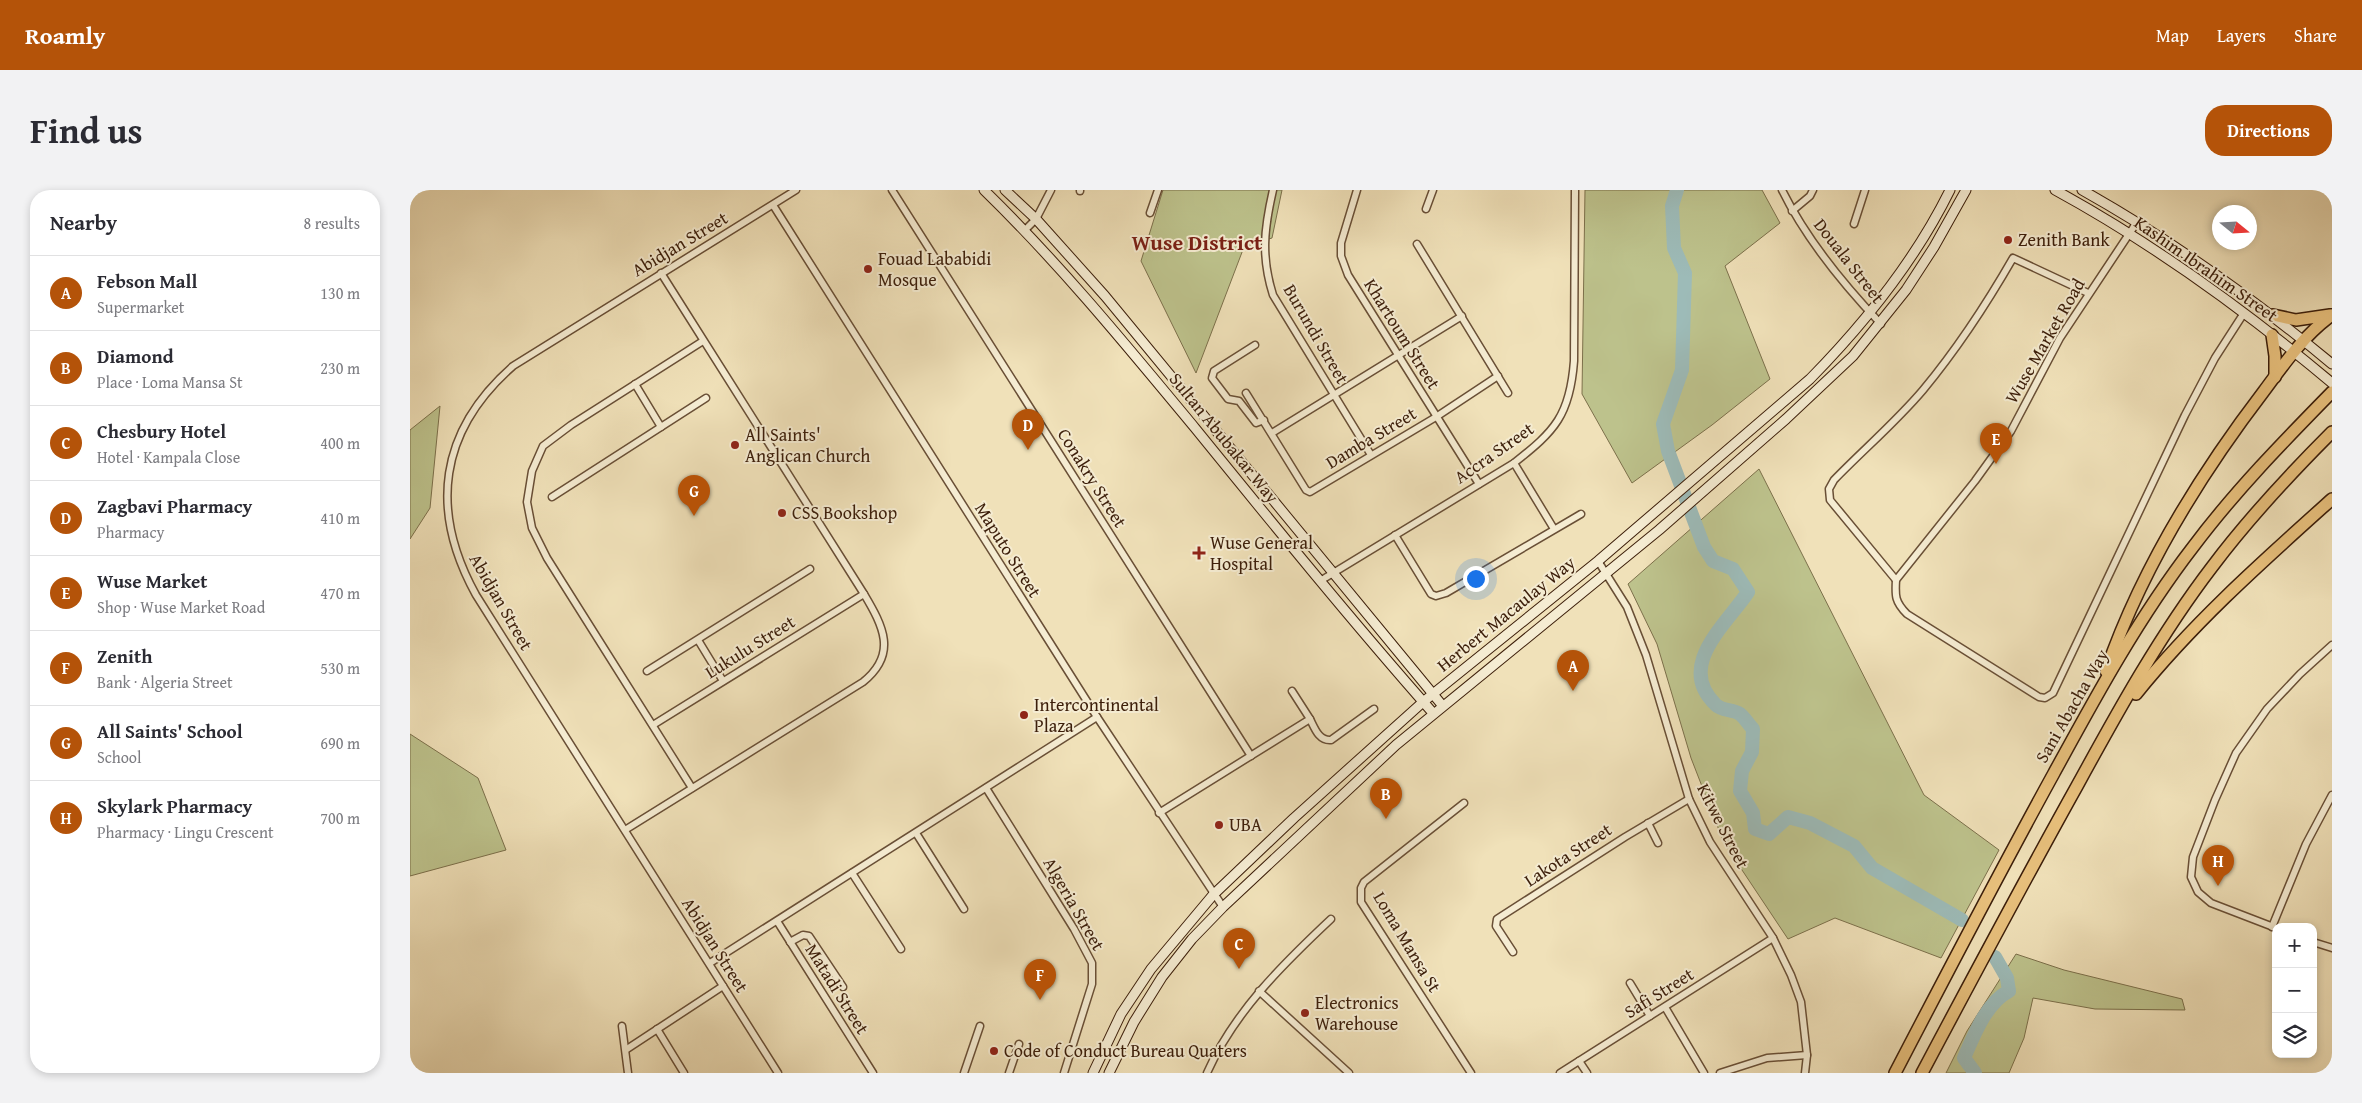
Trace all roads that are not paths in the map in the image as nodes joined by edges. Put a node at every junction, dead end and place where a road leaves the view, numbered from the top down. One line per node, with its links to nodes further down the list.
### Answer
1 (796, 190): 18 (street, Abidjan Street)
2 (892, 190): 87 (street, Conakry Street)
3 (984, 190): 25 (main road, Sultan Abubakar Way)
4 (1005, 190): 22 (main road, Sultan Abubakar Way)
5 (1051, 190): 22 (street)
6 (1158, 190): 21 (street)
7 (1273, 190): 50 (street, Burundi Street)
8 (1357, 190): 41 (street, Khartoum Street)
9 (1433, 190): 19 (street)
10 (1575, 190): 58 (street, Accra Street)
11 (1782, 190): 20 (street, Douala Street)
12 (1813, 190): 20 (street)
13 (1865, 190): 24 (street)
14 (1950, 190): 30 (main road, Herbert Macaulay Way)
15 (1966, 190): 35 (main road, Herbert Macaulay Way)
16 (2055, 190): 26 (main road, Kashim Ibrahim Street)
17 (2082, 190): 23 (main road, Kashim Ibrahim Street)
18 (773, 205): 28 (street, Abidjan Street); 83 (street, Maputo Street)
19 (1426, 209)
20 (1792, 211): 30 (street, Douala Street)
21 (1150, 213)
22 (1036, 219): 25 (street); 67 (main road, Sultan Abubakar Way)
23 (2137, 222): 26 (street, Wuse Market Road); 32 (main road, Kashim Ibrahim Street)
24 (1854, 224)
25 (1025, 230): 70 (main road, Sultan Abubakar Way)
26 (2128, 234): 29 (street, Wuse Market Road); 31 (main road, Kashim Ibrahim Street)
27 (1417, 244): 34 (street)
28 (661, 273): 37 (street); 95 (street, Abidjan Street)
29 (2088, 293): 69 (street, Wuse Market Road); 69 (street)
30 (1870, 313): 35 (street, Douala Street); 65 (main road, Herbert Macaulay Way)
31 (2244, 314): 36 (main road, Kashim Ibrahim Street); 69 (street)
32 (2273, 315): 33 (highway); 38 (main road, Kashim Ibrahim Street)
33 (2332, 315): 38 (highway)
34 (1462, 316): 41 (street); 43 (street)
35 (1881, 324): 68 (main road, Herbert Macaulay Way)
36 (2272, 335): 40 (main road, Kashim Ibrahim Street); 44 (highway)
37 (703, 341): 46 (street); 71 (street)
38 (2303, 341): 40 (highway); 42 (main road, Kashim Ibrahim Street)
39 (1255, 345): 53 (street)
40 (2293, 352): 44 (highway); 45 (main road, Kashim Ibrahim Street)
41 (1397, 356): 50 (street); 52 (street, Khartoum Street)
42 (2332, 364)
43 (1498, 376): 48 (street); 52 (street, Damba Street)
44 (2274, 377): 78 (highway)
45 (2332, 383)
46 (636, 384): 54 (street); 85 (street)
47 (2332, 392): 78 (highway, Sani Abacha Way)
48 (1508, 393)
49 (1246, 394): 53 (street)
50 (1334, 395): 56 (street); 57 (street, Burundi Street)
51 (706, 398): 54 (street)
52 (1436, 417): 57 (street, Damba Street); 59 (street, Khartoum Street)
53 (1264, 420): 56 (street)
54 (661, 427): 60 (street)
55 (2332, 432): 86 (highway)
56 (1272, 433): 57 (street, Damba Street)
57 (1371, 455)
58 (1514, 462): 59 (street, Accra Street); 63 (street)
59 (1479, 484): 64 (street, Accra Street)
60 (552, 496)
61 (2332, 499): 86 (highway)
62 (1581, 514): 63 (street)
63 (1554, 529): 64 (street)
64 (1395, 535): 67 (street, Accra Street)
65 (1598, 561): 68 (street, Kitwe Street); 77 (main road, Herbert Macaulay Way)
66 (810, 569): 72 (street)
67 (1332, 573): 70 (street, Accra Street); 77 (main road, Sultan Abubakar Way)
68 (1607, 574): 80 (main road, Herbert Macaulay Way); 91 (street, Kitwe Street)
69 (1896, 580)
70 (1320, 581): 79 (main road, Sultan Abubakar Way)
71 (864, 594): 75 (street, Lukulu Street); 88 (street)
72 (698, 640): 74 (street); 75 (street)
73 (2332, 645): 105 (street)
74 (647, 671)
75 (723, 681): 85 (street, Lukulu Street)
76 (1292, 691): 84 (street)
77 (1433, 694): 79 (main road, Herbert Macaulay Way); 80 (main road, Sultan Abubakar Way)
78 (2098, 694): 143 (highway, Sani Abacha Way)
79 (1423, 702): 82 (main road, Sultan Abubakar Way); 99 (main road, Herbert Macaulay Way)
80 (1442, 705): 82 (main road, Herbert Macaulay Way)
81 (1374, 709): 84 (street)
82 (1433, 713): 100 (main road, Herbert Macaulay Way)
83 (1097, 717): 89 (street); 93 (street, Maputo Street)
84 (1310, 719): 87 (street)
85 (653, 725): 88 (street)
86 (2110, 727): 144 (highway)
87 (1251, 756): 93 (street)
88 (692, 788): 95 (street)
89 (986, 788): 96 (street); 132 (street, Algeria Street)
90 (2332, 795): 104 (street)
91 (1690, 799): 94 (street, Lakota Street); 106 (street, Kitwe Street)
92 (1464, 803): 137 (street, Loma Mansa St)
93 (1159, 813): 99 (street, Maputo Street)
94 (1648, 823): 97 (street); 111 (street, Lakota Street)
95 (625, 830): 112 (street, Abidjan Street)
96 (916, 833): 98 (street); 101 (street)
97 (1658, 843)
98 (852, 872): 103 (street); 109 (street)
99 (1213, 895): 100 (street, Maputo Street); 133 (main road, Herbert Macaulay Way)
100 (1223, 907): 134 (main road, Herbert Macaulay Way)
101 (964, 909)
102 (1331, 919): 116 (street)
103 (777, 921): 107 (street, Matadi Street); 112 (street)
104 (2276, 923)
105 (2272, 926)
106 (1773, 938): 117 (street, Safi Street); 124 (street, Kitwe Street)
107 (790, 942): 115 (street); 129 (street, Matadi Street)
108 (2317, 943): 110 (street)
109 (901, 948)
110 (2332, 948)
111 (1513, 952)
112 (710, 964): 114 (street, Abidjan Street)
113 (1630, 983): 118 (street)
114 (723, 986): 121 (street); 128 (street, Abidjan Street)
115 (843, 987)
116 (1259, 991): 135 (street); 136 (street)
117 (1665, 1007): 118 (street, Safi Street); 140 (street)
118 (1650, 1016): 125 (street, Safi Street)
119 (622, 1026): 123 (street)
120 (980, 1026): 130 (street)
121 (657, 1029): 123 (street); 127 (street)
122 (1019, 1044): 131 (street)
123 (626, 1049): 126 (street)
124 (1807, 1055): 141 (street); 142 (street, Kitwe Street)
125 (1579, 1061): 138 (street, Safi Street); 139 (street)
126 (628, 1073)
127 (684, 1073)
128 (778, 1073)
129 (873, 1073)
130 (964, 1073)
131 (1009, 1073)
132 (1064, 1073)
133 (1093, 1073)
134 (1109, 1073)
135 (1207, 1073)
136 (1349, 1073)
137 (1471, 1073)
138 (1560, 1073)
139 (1587, 1073)
140 (1704, 1073)
141 (1720, 1073)
142 (1805, 1073)
143 (1895, 1073)
144 (1922, 1073)

